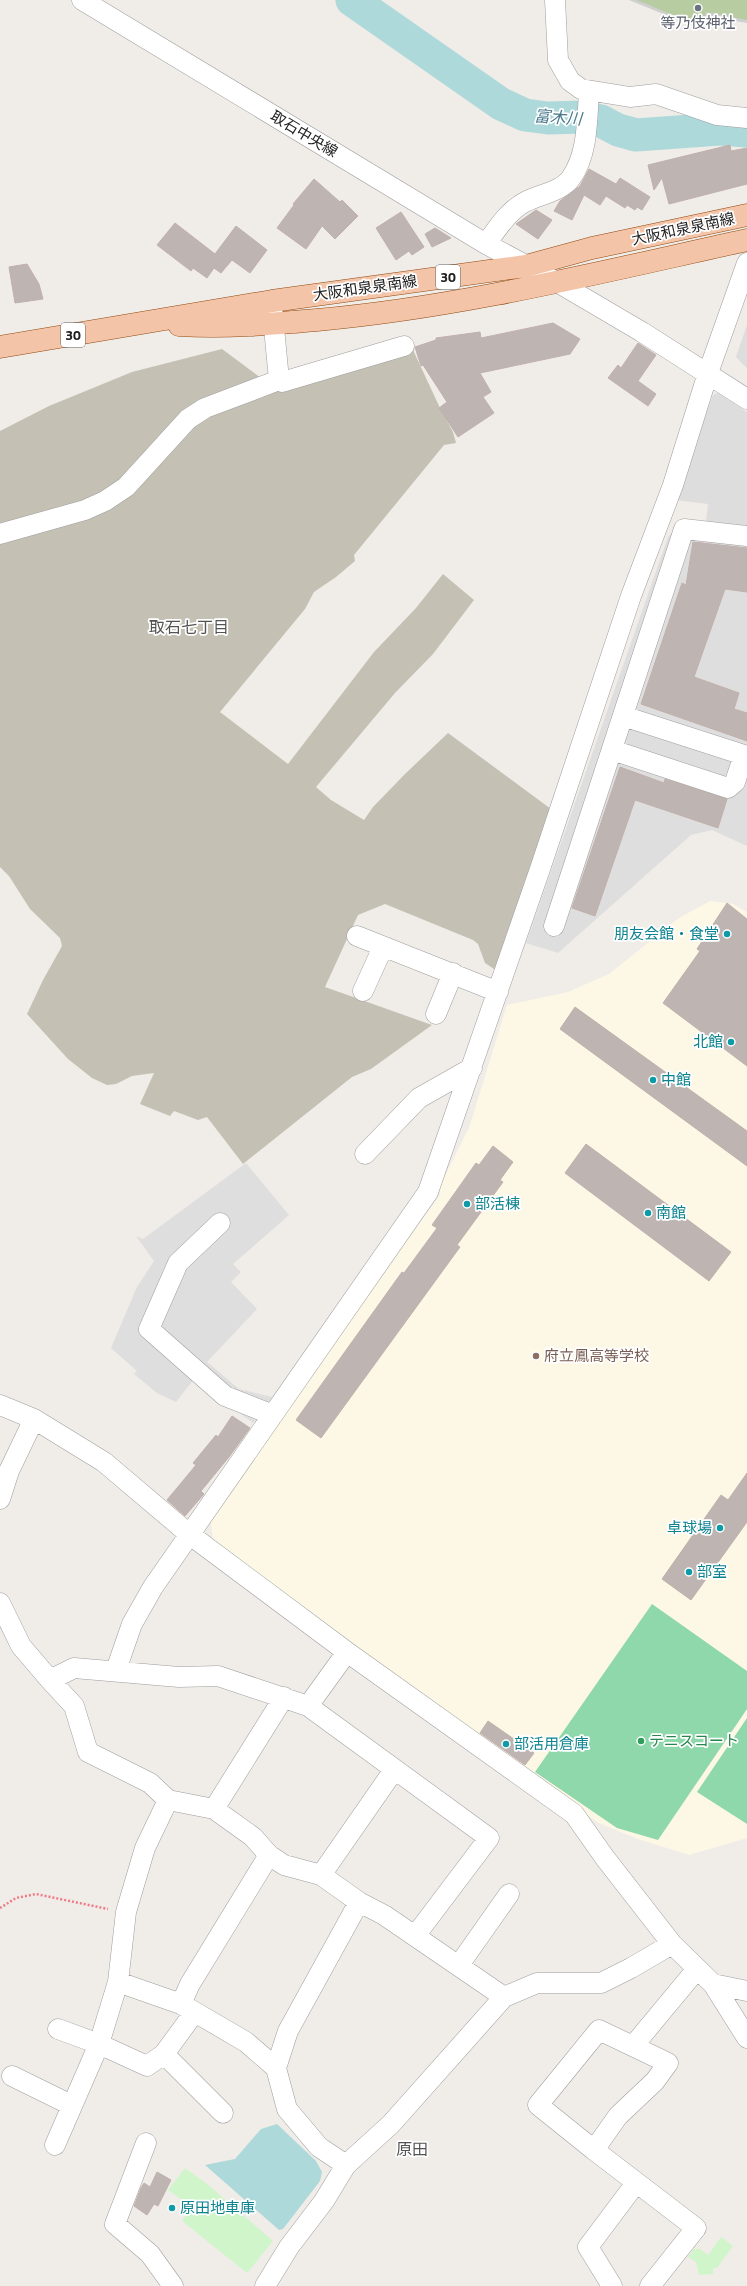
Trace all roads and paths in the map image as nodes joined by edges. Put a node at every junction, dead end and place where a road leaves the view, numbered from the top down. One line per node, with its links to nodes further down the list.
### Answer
1 (82, 0): 7 (street, 取石中央線)
2 (555, 0): 3 (street)
3 (588, 107): 4 (street); 7 (street)
4 (747, 118)
5 (747, 216): 9 (main road, 大阪和泉泉南線 / 30)
6 (747, 240): 10 (main road, 大阪和泉泉南線 / 30)
7 (486, 244): 9 (street, 取石中央線)
8 (747, 263): 16 (street)
9 (526, 266): 10 (street, 取石中央線); 11 (main road, 大阪和泉泉南線 / 30)
10 (557, 282): 13 (main road, 大阪和泉泉南線 / 30); 16 (street, 取石中央線)
11 (272, 301): 12 (main road, 大阪和泉泉南線 / 30); 13 (street)
12 (146, 322): 13 (main road, 大阪和泉泉南線 / 30); 15 (main road, 大阪和泉泉南線 / 30)
13 (273, 324): 17 (street)
14 (404, 346): 17 (street)
15 (0, 347)
16 (708, 373): 18 (street, 取石中央線); 19 (street)
17 (279, 380): 21 (street)
18 (747, 399)
19 (660, 519): 20 (street); 31 (street)
20 (684, 529): 22 (street); 23 (street)
21 (0, 534)
22 (747, 536)
23 (623, 716): 24 (street); 25 (street)
24 (612, 750): 25 (street); 26 (street)
25 (746, 756)
26 (554, 926)
27 (357, 936): 28 (street)
28 (383, 946): 29 (street); 30 (street)
29 (453, 973): 31 (street); 32 (street)
30 (363, 991)
31 (498, 992): 33 (street)
32 (436, 1014)
33 (472, 1068): 34 (street); 37 (street)
34 (365, 1154)
35 (220, 1223): 37 (street)
36 (0, 1405): 38 (street)
37 (273, 1414): 40 (street)
38 (34, 1419): 39 (street); 40 (street)
39 (0, 1499)
40 (189, 1534): 42 (street); 43 (street)
41 (0, 1603): 44 (street)
42 (347, 1652): 46 (street); 57 (street)
43 (116, 1670): 44 (street); 45 (street)
44 (50, 1680): 48 (street)
45 (284, 1697): 46 (street); 49 (street)
46 (308, 1706): 47 (street)
47 (394, 1770): 51 (street); 56 (street)
48 (168, 1800): 49 (street); 55 (street)
49 (214, 1808): 50 (street)
50 (269, 1855): 51 (street); 64 (street)
51 (321, 1875): 53 (street)
52 (508, 1894): 58 (street)
53 (360, 1902): 56 (street); 70 (street)
54 (0, 1908): 55 (path)
55 (126, 1912): 60 (street)
56 (415, 1936): 58 (street)
57 (672, 1944): 59 (street); 63 (street)
58 (459, 1965): 63 (street)
59 (697, 1969): 61 (street); 68 (street)
60 (118, 1982): 64 (street); 67 (street)
61 (713, 1984): 62 (street); 66 (street)
62 (747, 1990)
63 (504, 1997): 77 (street)
64 (187, 2009): 69 (street); 70 (street)
65 (58, 2029): 67 (street)
66 (747, 2038)
67 (99, 2044): 69 (street); 72 (street)
68 (634, 2046): 76 (street); 76 (street)
69 (164, 2054): 73 (street)
70 (276, 2068): 77 (street)
71 (12, 2076): 72 (street)
72 (71, 2105): 75 (street)
73 (223, 2113)
74 (146, 2143): 79 (street)
75 (54, 2145)
76 (594, 2150): 78 (street)
77 (346, 2164): 80 (street)
78 (636, 2183): 81 (street); 82 (street)
79 (173, 2286)
80 (265, 2286)
81 (612, 2286)
82 (650, 2286)

